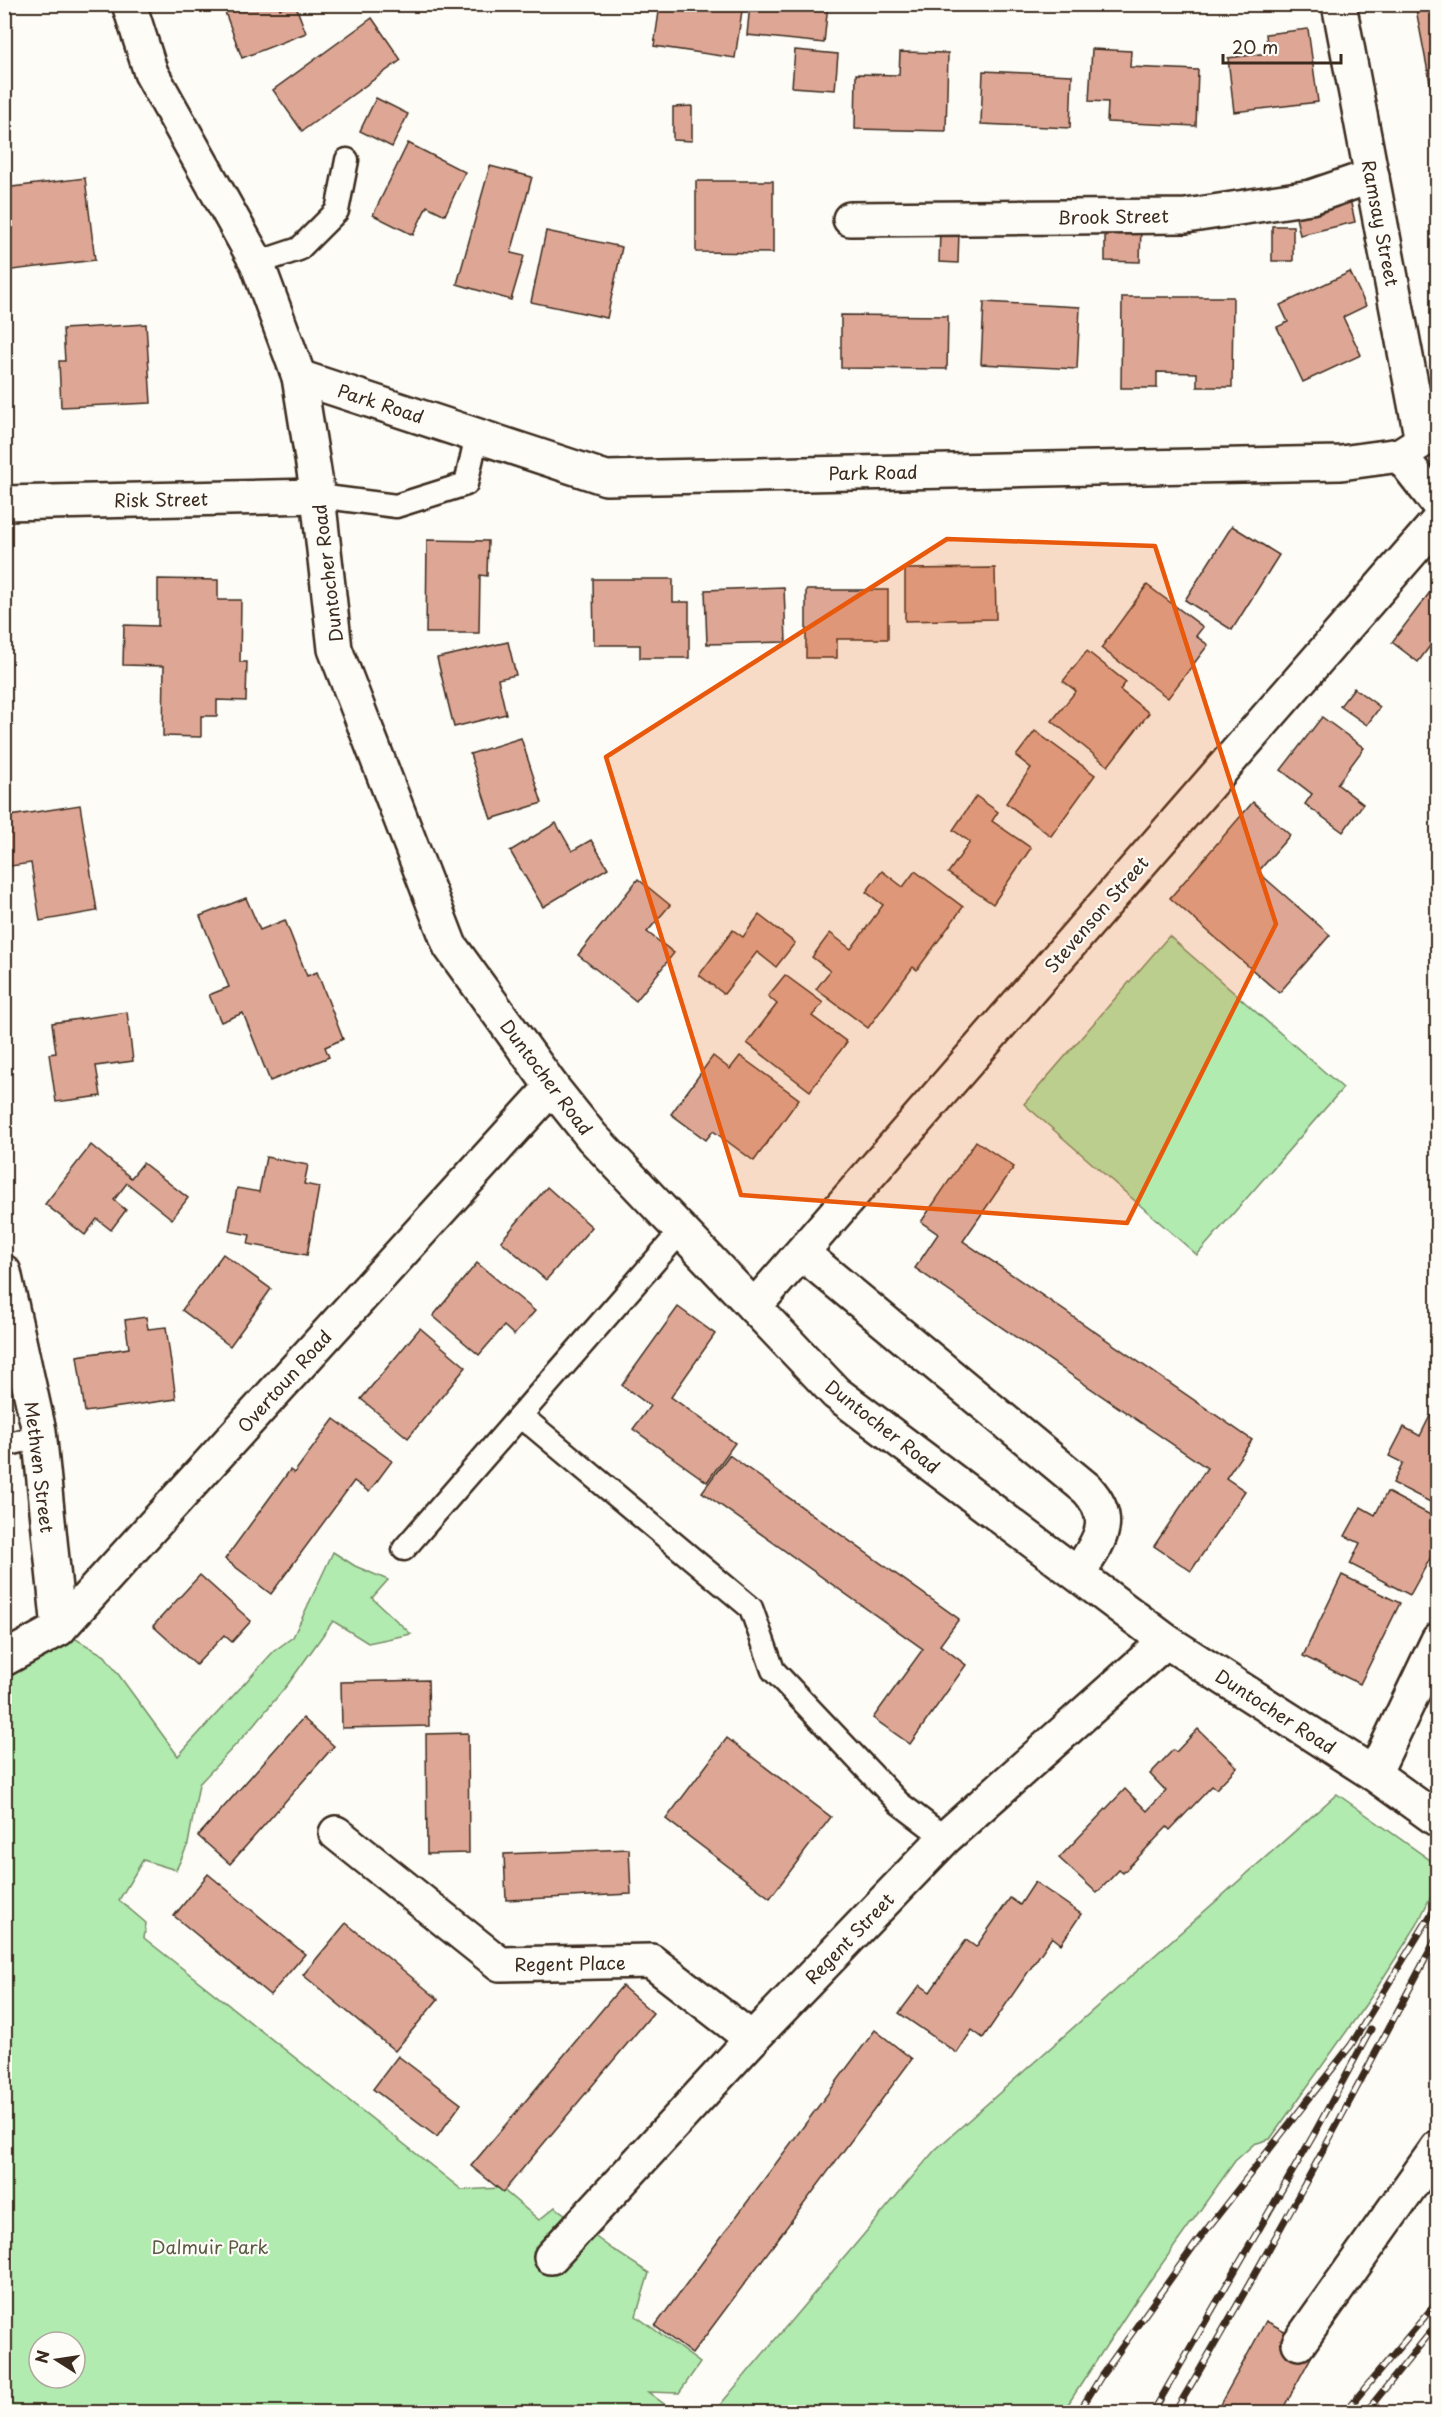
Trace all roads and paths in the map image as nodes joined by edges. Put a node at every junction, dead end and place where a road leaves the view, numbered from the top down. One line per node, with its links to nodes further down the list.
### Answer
1 (129, 4): 6 (street, Duntocher Road)
2 (1339, 4): 4 (street, Ramsay Street)
3 (347, 160): 6 (lane)
4 (1372, 176): 5 (street, Brook Street); 9 (street, Ramsay Street)
5 (850, 219)
6 (258, 263): 7 (street, Duntocher Road)
7 (299, 377): 8 (street, Park Road); 10 (street, Duntocher Road)
8 (477, 435): 9 (street, Park Road); 10 (lane)
9 (1420, 442): 12 (street)
10 (318, 496): 11 (street, Risk Street); 14 (street, Duntocher Road)
11 (4, 502)
12 (1437, 504)
13 (1437, 521): 16 (street, Stevenson Street)
14 (552, 1086): 15 (street, Duntocher Road); 24 (street, Overtoun Road)
15 (681, 1231): 18 (street, Duntocher Road); 19 (lane)
16 (802, 1252): 18 (street, Stevenson Street); 23 (street)
17 (4, 1272): 20 (street, Methven Street)
18 (754, 1307): 23 (street, Duntocher Road)
19 (519, 1418): 22 (lane); 31 (lane)
20 (40, 1437): 21 (lane); 24 (street, Methven Street)
21 (4, 1445)
22 (404, 1549)
23 (1078, 1574): 26 (street, Duntocher Road)
24 (59, 1629): 27 (street, Overtoun Road)
25 (1437, 1640): 28 (street)
26 (1167, 1641): 28 (street, Duntocher Road); 31 (street, Regent Street)
27 (4, 1659)
28 (1374, 1774): 29 (street, Duntocher Road)
29 (1434, 1818)
30 (336, 1833): 32 (street, Regent Place)
31 (945, 1838): 32 (street, Regent Street)
32 (753, 2039): 34 (street, Regent Street)
33 (1437, 2147): 35 (street)
34 (551, 2257)
35 (1299, 2343)

